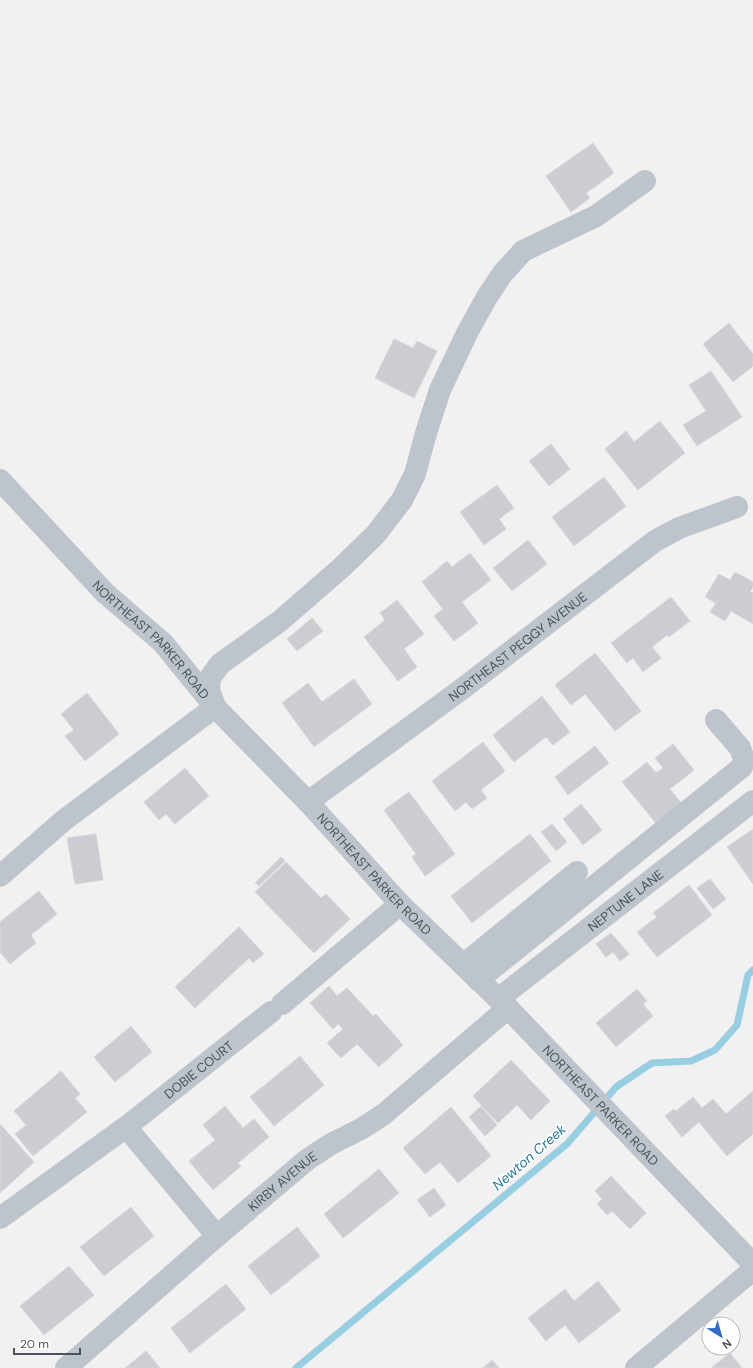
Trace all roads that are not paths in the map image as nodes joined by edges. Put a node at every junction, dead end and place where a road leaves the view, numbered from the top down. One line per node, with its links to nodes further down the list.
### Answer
1 (645, 181): 4 (street)
2 (0, 480): 4 (street, NORTHEAST PARKER ROAD)
3 (737, 507): 7 (street, NORTHEAST PEGGY AVENUE)
4 (215, 707): 7 (street, NORTHEAST PARKER ROAD); 9 (street)
5 (716, 720): 11 (street)
6 (753, 801): 12 (street, NEPTUNE LANE)
7 (308, 802): 10 (street, NORTHEAST PARKER ROAD)
8 (577, 872): 11 (street)
9 (0, 876)
10 (400, 904): 11 (street, NORTHEAST PARKER ROAD); 13 (street, DOBIE COURT)
11 (470, 973): 12 (street, NORTHEAST PARKER ROAD)
12 (503, 1004): 15 (street, KIRBY AVENUE); 16 (street, NORTHEAST PARKER ROAD)
13 (126, 1126): 14 (street, DOBIE COURT); 15 (street)
14 (0, 1218)
15 (217, 1236): 18 (street, KIRBY AVENUE)
16 (753, 1264)
17 (753, 1270): 19 (street)
18 (66, 1368)
19 (636, 1368)

